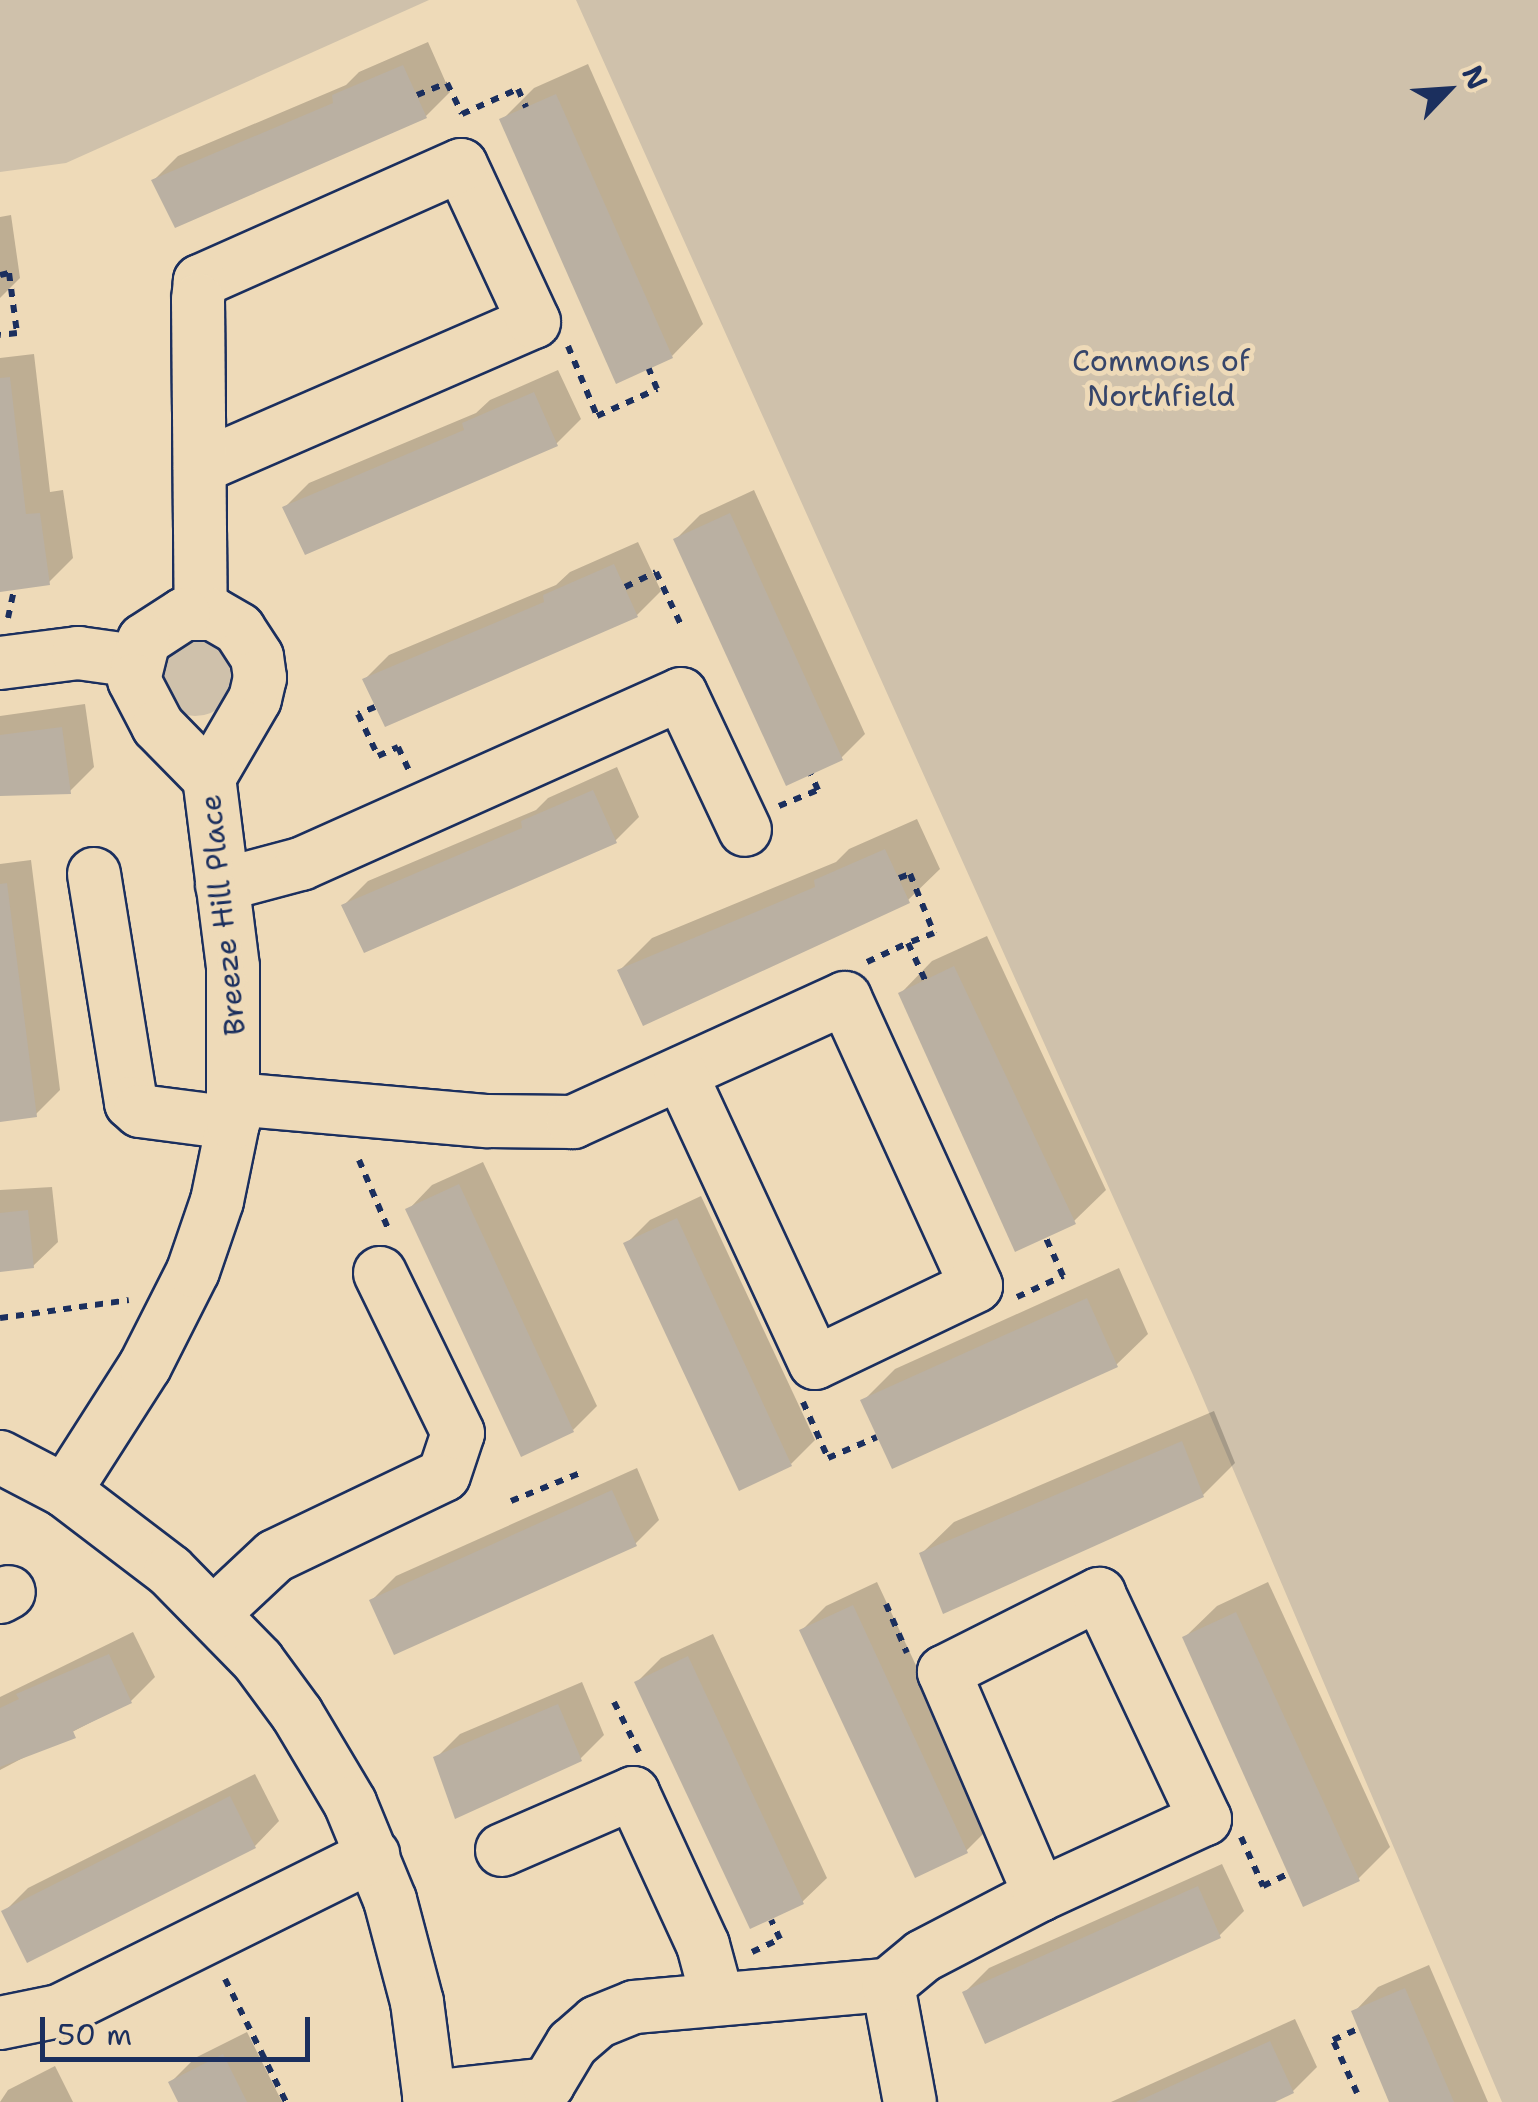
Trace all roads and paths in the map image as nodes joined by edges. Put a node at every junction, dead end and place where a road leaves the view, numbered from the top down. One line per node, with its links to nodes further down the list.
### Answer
1 (417, 95): 2 (path)
2 (526, 108)
3 (0, 274): 4 (path)
4 (0, 335)
5 (563, 335): 6 (path)
6 (649, 369)
7 (200, 467): 7 (street); 10 (street)
8 (625, 587): 12 (path)
9 (14, 590): 11 (path)
10 (201, 612): 13 (street); 17 (street, Breeze Hill Place)
11 (0, 622)
12 (683, 630)
13 (135, 661): 14 (street); 17 (street, Breeze Hill Place)
14 (0, 663)
15 (376, 707): 18 (path)
16 (811, 774): 19 (path)
17 (209, 778): 22 (street, Breeze Hill Place)
18 (414, 782)
19 (755, 821): 22 (street)
20 (94, 874): 27 (street)
21 (899, 878): 23 (path)
22 (222, 885): 27 (street, Breeze Hill Place)
23 (908, 943): 24 (path); 25 (path)
24 (856, 967)
25 (925, 980)
26 (680, 1074): 26 (street); 27 (street)
27 (234, 1111): 38 (street, Breeze Hill Place)
28 (358, 1160): 30 (path)
29 (1046, 1238): 32 (path)
30 (387, 1257): 41 (street)
31 (129, 1300): 33 (path)
32 (1007, 1302)
33 (0, 1318)
34 (802, 1401): 35 (path)
35 (877, 1437)
36 (0, 1457): 38 (street)
37 (580, 1473): 39 (path)
38 (65, 1491): 41 (street)
39 (512, 1501)
40 (886, 1604): 42 (path)
41 (214, 1613): 47 (street)
42 (910, 1661)
43 (614, 1702): 44 (path)
44 (644, 1762)
45 (1238, 1832): 48 (path)
46 (502, 1850): 51 (street)
47 (373, 1854): 54 (street); 58 (street)
48 (1288, 1874)
49 (1040, 1895): 49 (street); 53 (street)
50 (771, 1920): 51 (path)
51 (727, 1978): 53 (street); 56 (street)
52 (225, 1979): 59 (path)
53 (888, 1985): 60 (street)
54 (0, 2023)
55 (1358, 2029): 57 (path)
56 (552, 2093): 58 (street)
57 (1357, 2093)
58 (430, 2099)
59 (286, 2102)
60 (910, 2102)

